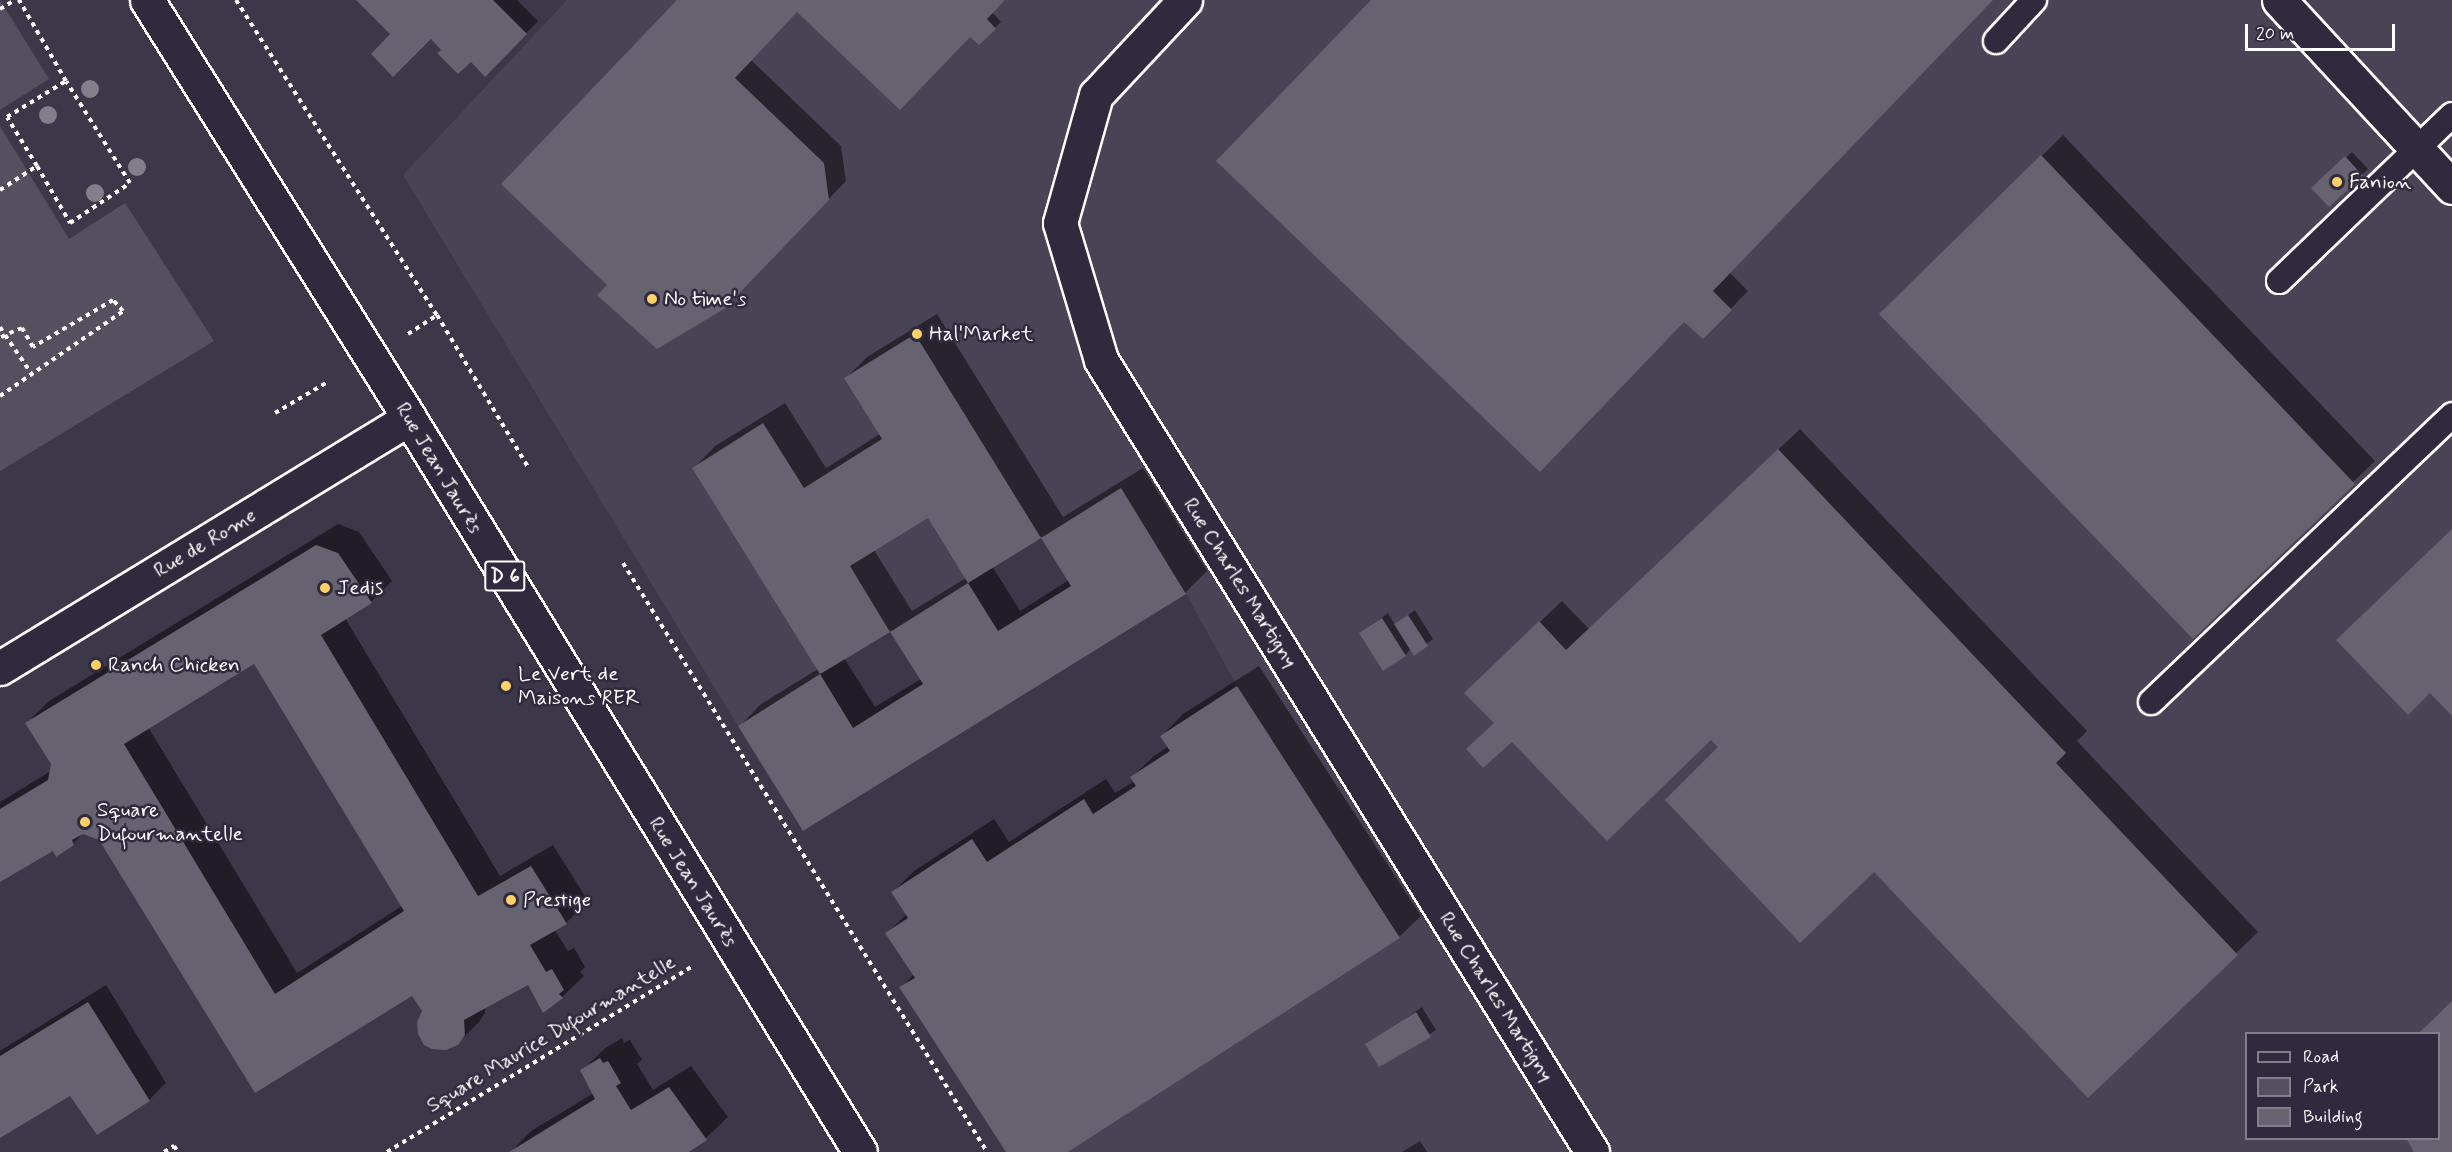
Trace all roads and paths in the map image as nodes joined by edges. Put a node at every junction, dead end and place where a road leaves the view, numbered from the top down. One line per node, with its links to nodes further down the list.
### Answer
1 (15, 0): 8 (path)
2 (19, 0): 10 (path)
3 (236, 0): 17 (path)
4 (2034, 0): 9 (lane)
5 (2279, 0): 12 (street)
6 (151, 1): 27 (street, Rue Jean Jaurès / D 6)
7 (1179, 2): 38 (street, Rue Charles Martigny)
8 (0, 9)
9 (1996, 41)
10 (66, 81): 13 (path); 13 (path)
11 (2452, 115): 12 (lane)
12 (2417, 150): 14 (street); 16 (lane)
13 (37, 166): 15 (path)
14 (2452, 187)
15 (0, 190)
16 (2279, 281)
17 (437, 315): 19 (path); 28 (path)
18 (0, 327): 20 (path)
19 (408, 334)
20 (5, 335): 21 (path); 22 (path); 22 (path)
21 (0, 338)
22 (31, 373): 24 (path)
23 (326, 383): 25 (path)
24 (0, 396)
25 (275, 413)
26 (2452, 415): 31 (lane)
27 (409, 418): 30 (street, Rue de Rome); 32 (street, Rue Jean Jaurès / D 6)
28 (528, 467)
29 (623, 563): 37 (path)
30 (0, 668)
31 (2151, 702)
32 (730, 942): 35 (path, Square Maurice Dufourmantelle); 36 (street, Rue Jean Jaurès / D 6)
33 (164, 1152): 34 (path)
34 (178, 1152)
35 (387, 1152)
36 (860, 1152)
37 (987, 1152)
38 (1592, 1152)

